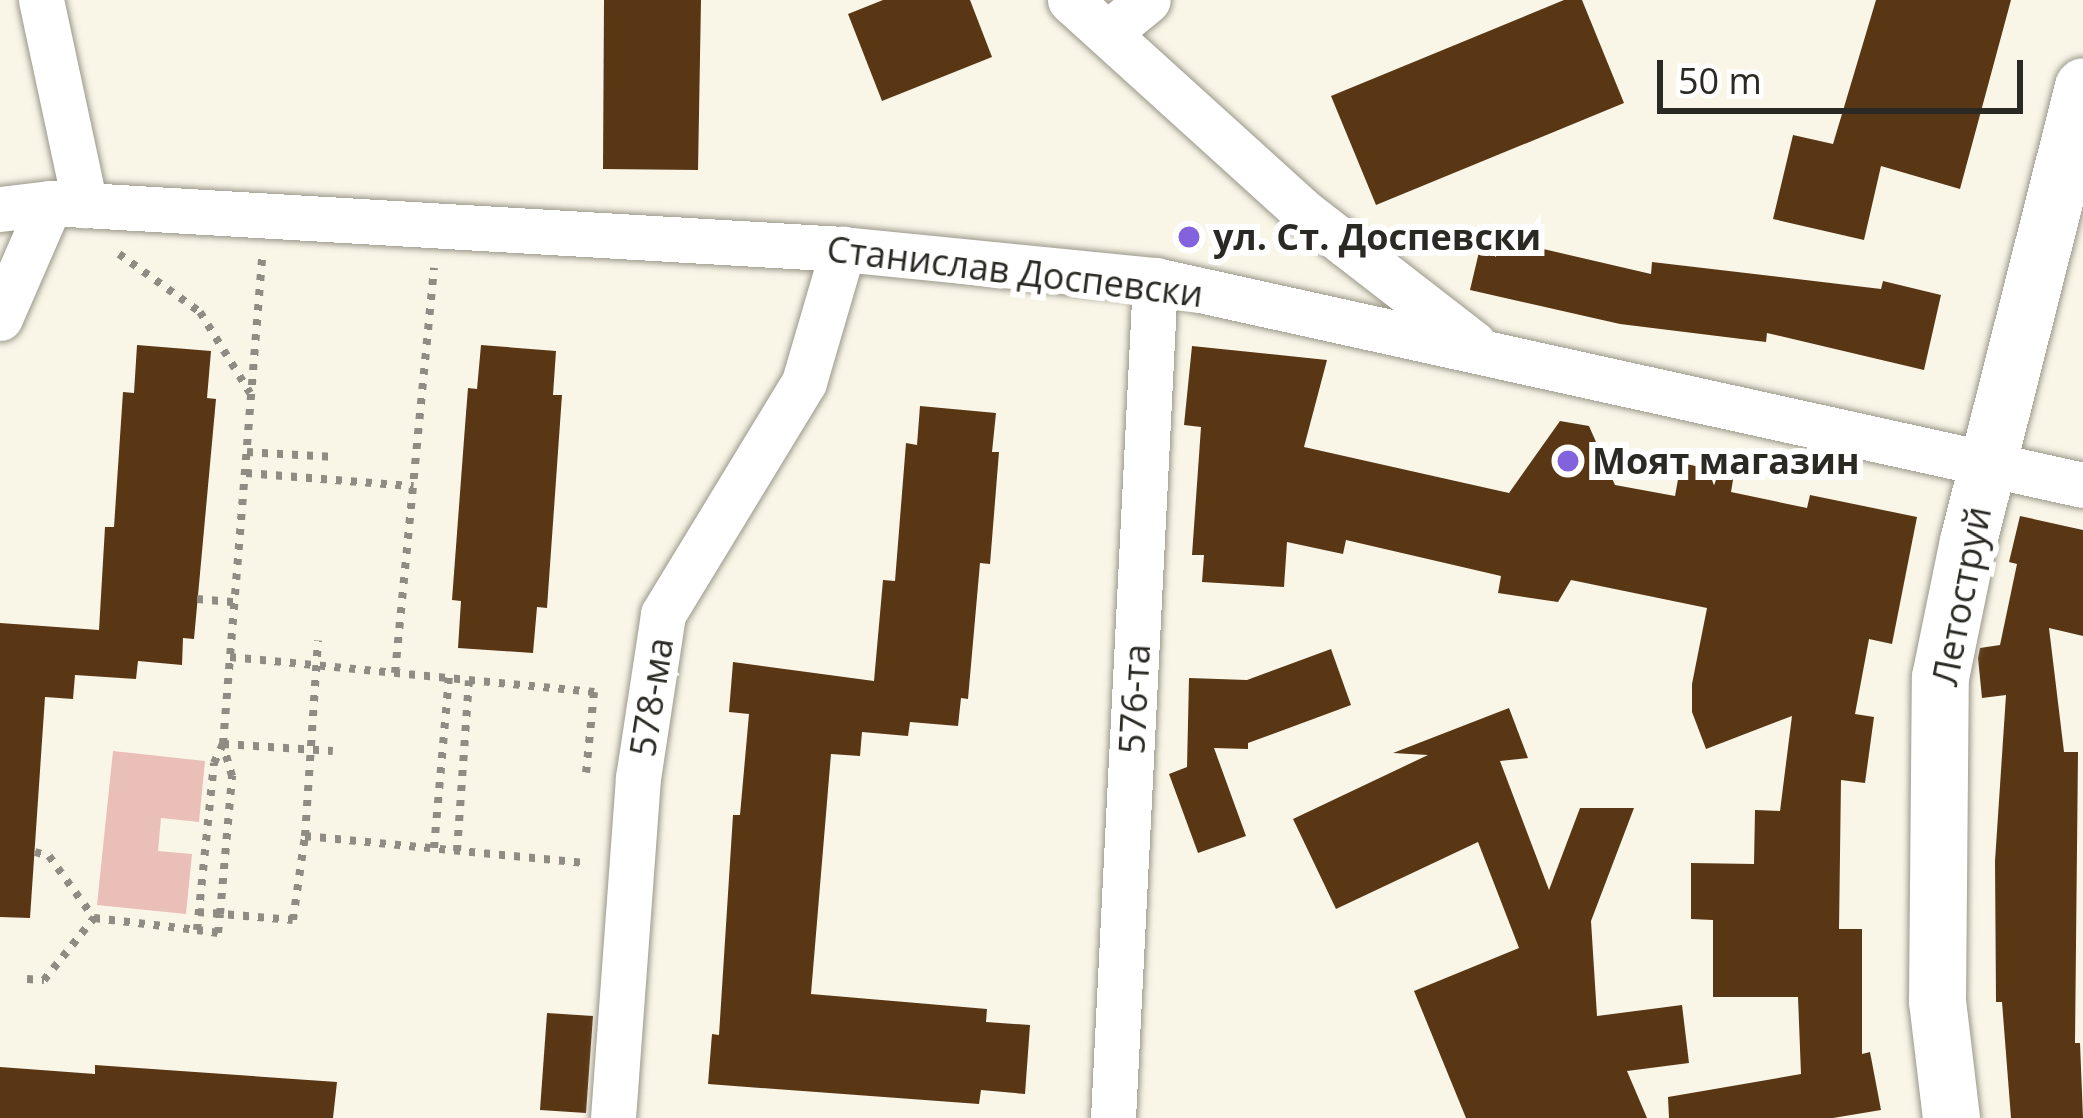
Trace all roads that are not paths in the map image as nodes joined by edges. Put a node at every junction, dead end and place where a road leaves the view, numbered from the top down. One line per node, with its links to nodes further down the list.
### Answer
1 (41, 0): 6 (street)
2 (1070, 0): 4 (street)
3 (1148, 0): 4 (street)
4 (1109, 32): 11 (street)
5 (2083, 86): 12 (street, Летоструй)
6 (68, 204): 7 (street, Станислав Доспевски); 8 (street, Станислав Доспевски); 10 (street)
7 (0, 209)
8 (843, 249): 9 (street, Станислав Доспевски); 14 (street, 578-ма)
9 (1155, 280): 11 (street, Станислав Доспевски); 15 (street, 576-та)
10 (0, 318)
11 (1485, 353): 12 (street, Станислав Доспевски)
12 (1988, 467): 13 (street, Станислав Доспевски); 16 (street, Летоструй)
13 (2083, 484)
14 (613, 1118)
15 (1113, 1118)
16 (1951, 1118)

